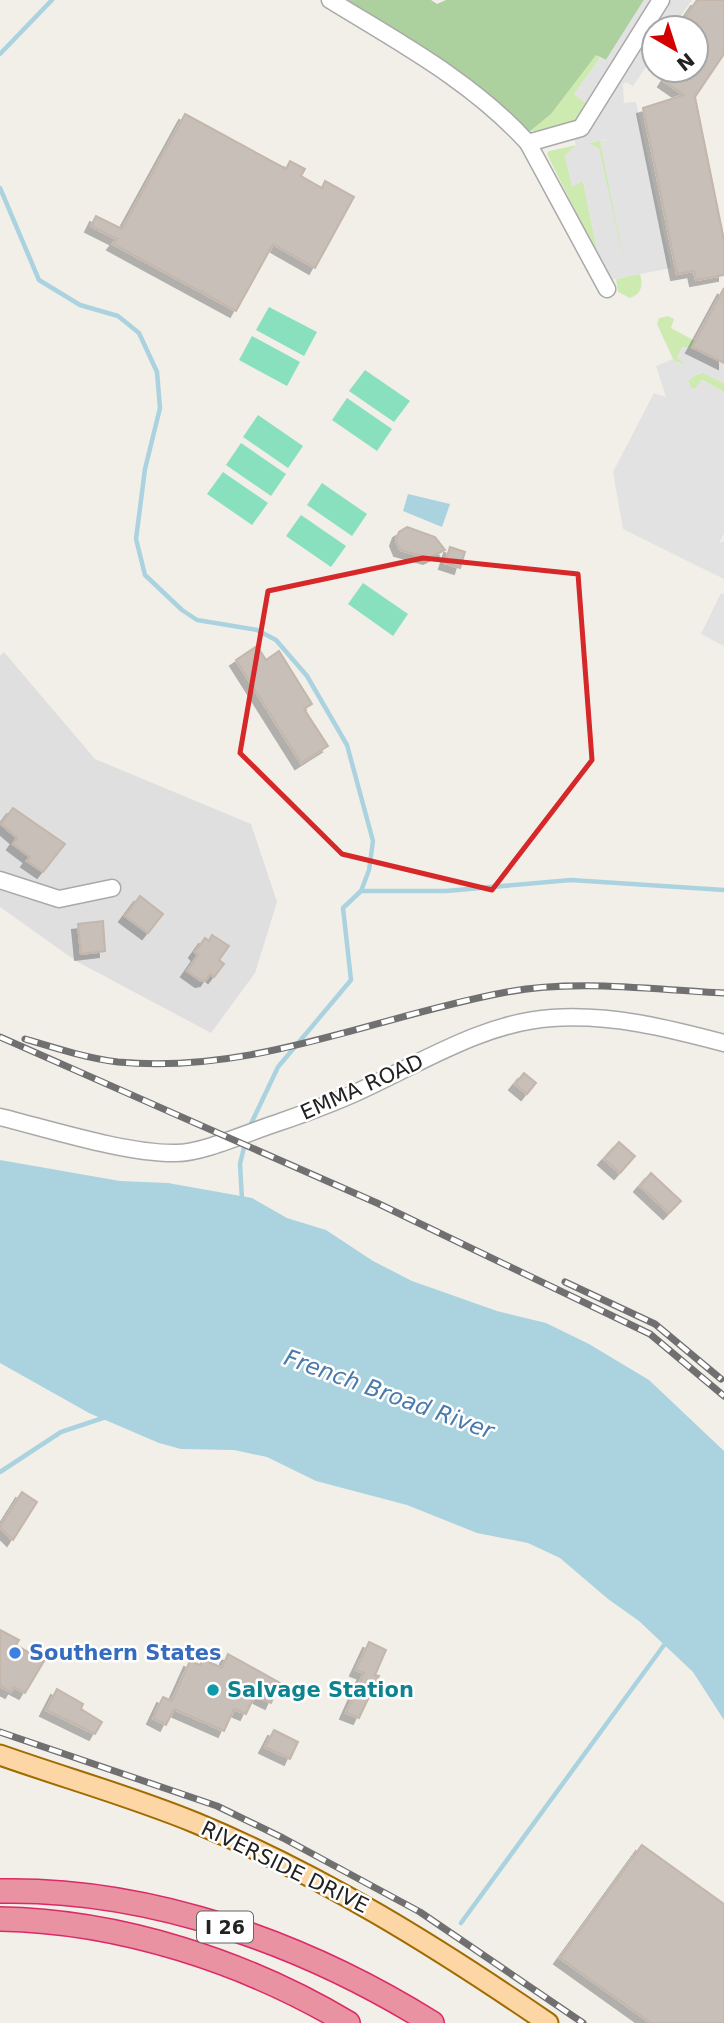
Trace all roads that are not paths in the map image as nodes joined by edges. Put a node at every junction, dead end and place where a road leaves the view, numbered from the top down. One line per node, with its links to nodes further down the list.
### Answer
1 (330, 0): 3 (street)
2 (661, 0): 3 (street)
3 (528, 144): 4 (street)
4 (607, 289)
5 (0, 880): 6 (street)
6 (112, 888)
7 (724, 1043): 8 (street, EMMA ROAD)
8 (0, 1117)
9 (0, 1755): 14 (main road, RIVERSIDE DRIVE)
10 (0, 1891): 13 (highway, I 26)
11 (0, 1919): 12 (highway, I 26)
12 (348, 2023)
13 (432, 2023)
14 (548, 2023)

